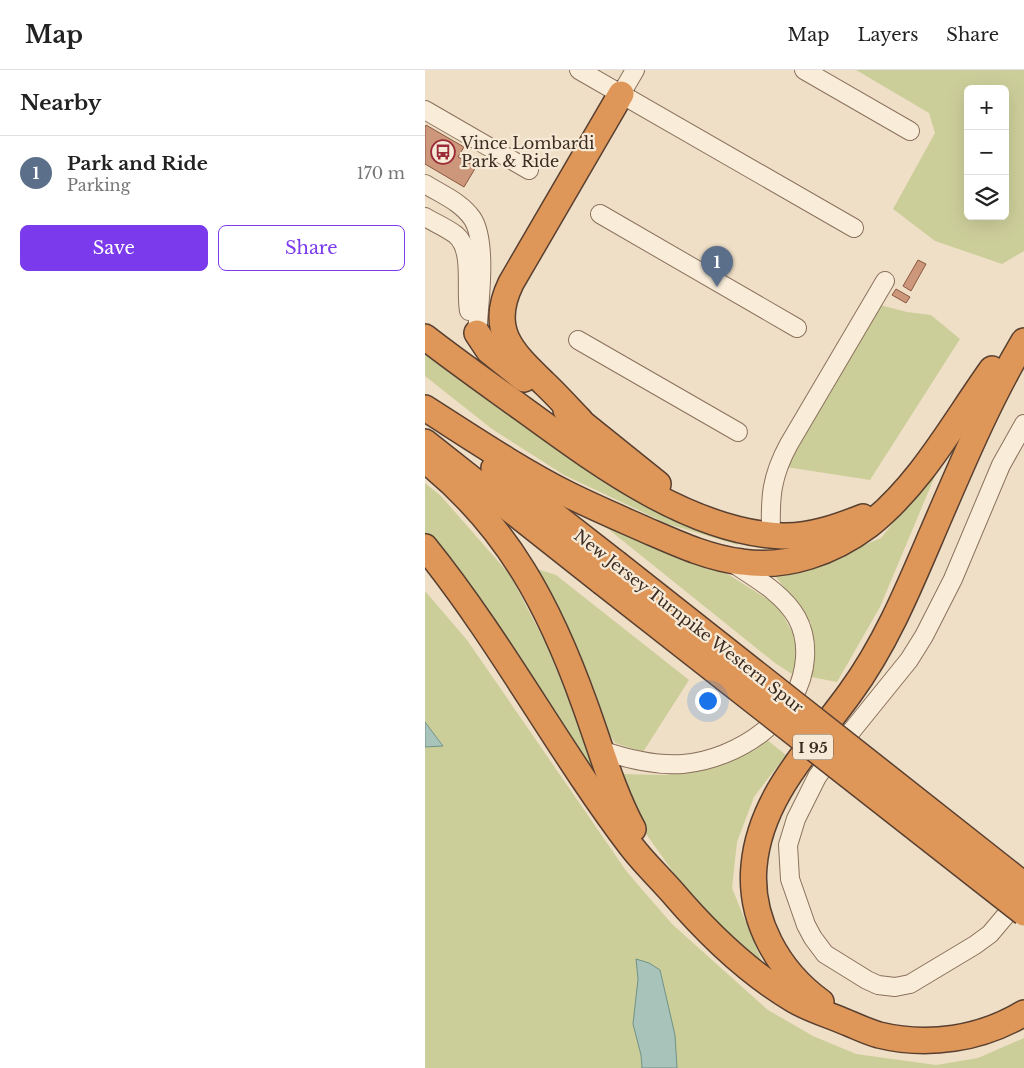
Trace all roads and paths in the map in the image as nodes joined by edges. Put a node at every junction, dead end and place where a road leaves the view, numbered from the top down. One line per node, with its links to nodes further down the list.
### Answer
1 (579, 70): 4 (lane)
2 (635, 70): 4 (lane)
3 (804, 70): 6 (lane)
4 (621, 94): 11 (lane); 21 (highway)
5 (425, 110): 7 (lane)
6 (910, 131)
7 (529, 170)
8 (425, 184): 15 (lane)
9 (600, 214): 14 (lane)
10 (425, 217): 15 (lane)
11 (854, 228)
12 (885, 281): 28 (lane)
13 (1024, 326): 26 (highway)
14 (797, 328)
15 (477, 333): 21 (highway)
16 (425, 337): 27 (highway)
17 (578, 340): 23 (lane)
18 (1024, 341): 38 (highway)
19 (425, 408): 30 (highway)
20 (425, 413): 31 (highway, New Jersey Turnpike Western Spur / I 95)
21 (580, 420): 27 (highway)
22 (1024, 424): 35 (lane)
23 (738, 432)
24 (425, 442): 31 (highway, New Jersey Turnpike Western Spur / I 95)
25 (425, 460): 32 (highway)
26 (894, 501): 28 (highway); 30 (highway)
27 (687, 511): 28 (highway)
28 (771, 534)
29 (425, 547): 34 (highway)
30 (728, 560): 32 (lane)
31 (609, 572): 33 (highway, New Jersey Turnpike Western Spur / I 95, bridge); 36 (highway, New Jersey Turnpike Western Spur / I 95, bridge)
32 (601, 750): 34 (highway)
33 (1024, 885)
34 (672, 892): 38 (highway)
35 (1024, 894)
36 (1024, 914)
37 (1024, 1013): 38 (highway)
38 (847, 1022)

